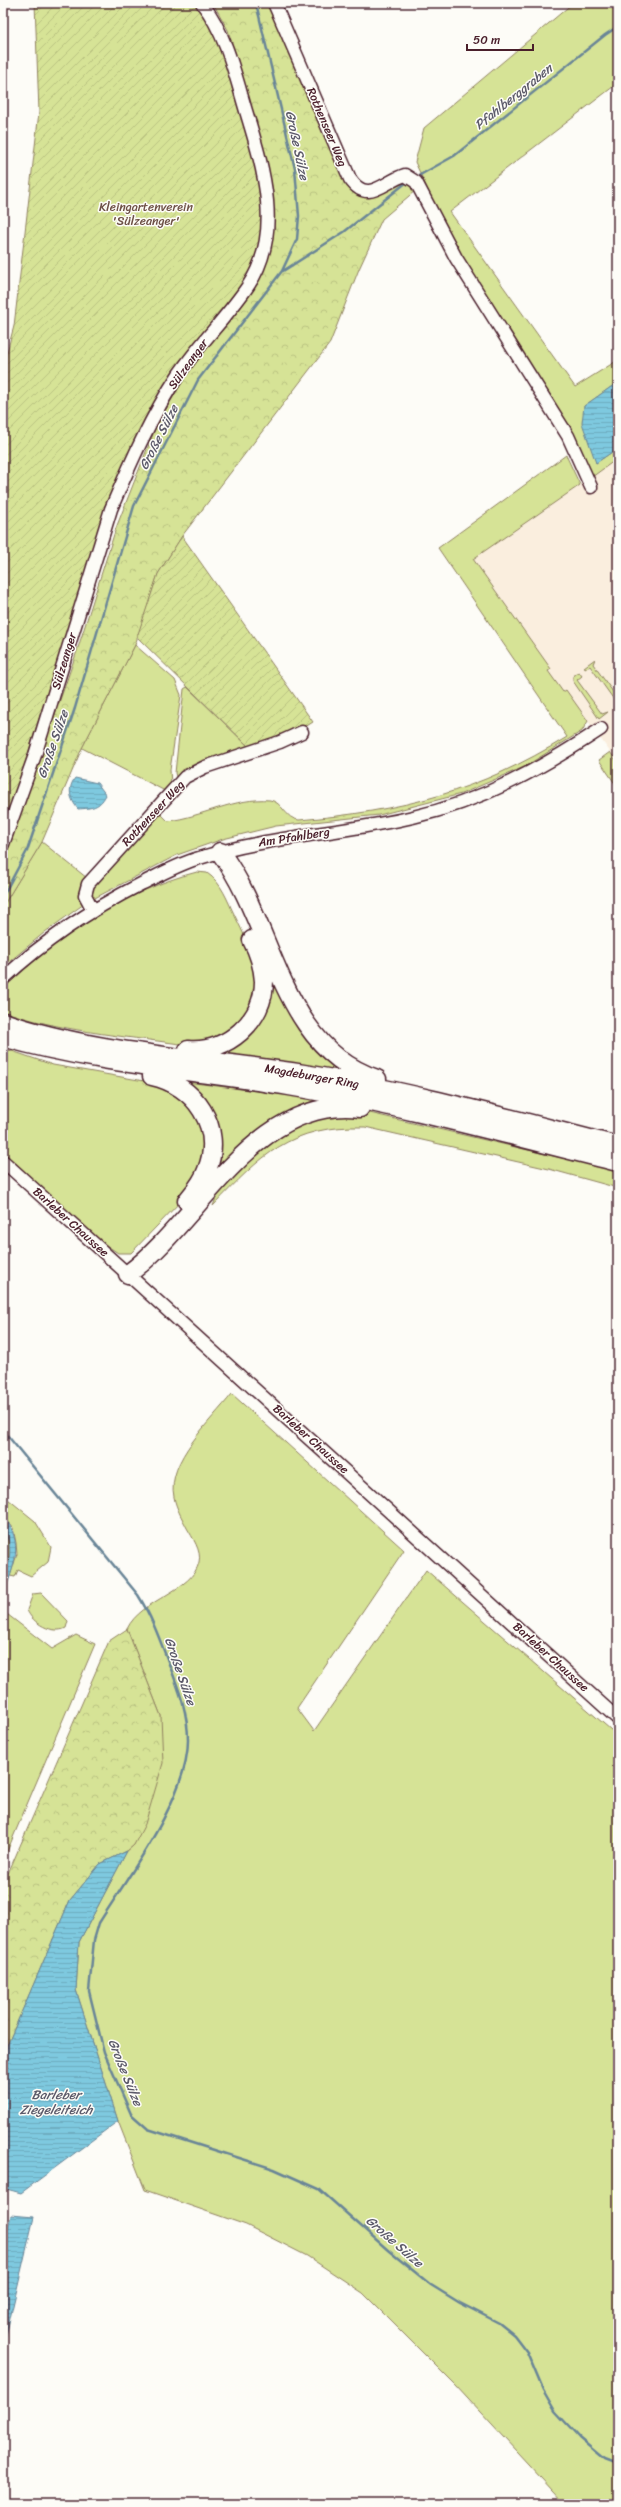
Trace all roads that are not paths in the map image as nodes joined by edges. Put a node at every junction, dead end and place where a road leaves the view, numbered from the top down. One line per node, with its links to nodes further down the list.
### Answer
1 (202, 3): 6 (street, Sülzeanger)
2 (274, 3): 3 (street, Rothenseer Weg)
3 (591, 487)
4 (601, 729): 7 (street, Am Pfahlberg)
5 (302, 732): 8 (street, Rothenseer Weg)
6 (3, 844)
7 (220, 852): 8 (street, Am Pfahlberg); 11 (highway); 13 (highway)
8 (93, 910): 9 (street, Am Pfahlberg)
9 (3, 979)
10 (4, 1027): 11 (highway, Magdeburger Ring); 12 (highway, Magdeburger Ring)
11 (134, 1051): 13 (highway, Magdeburger Ring)
12 (102, 1060): 13 (highway, Magdeburger Ring); 17 (highway)
13 (431, 1108): 14 (highway, Magdeburger Ring); 16 (highway, Magdeburger Ring); 17 (highway)
14 (618, 1146)
15 (3, 1161): 17 (street, Barleber Chaussee)
16 (618, 1162)
17 (128, 1274): 18 (street, Barleber Chaussee)
18 (618, 1719)

